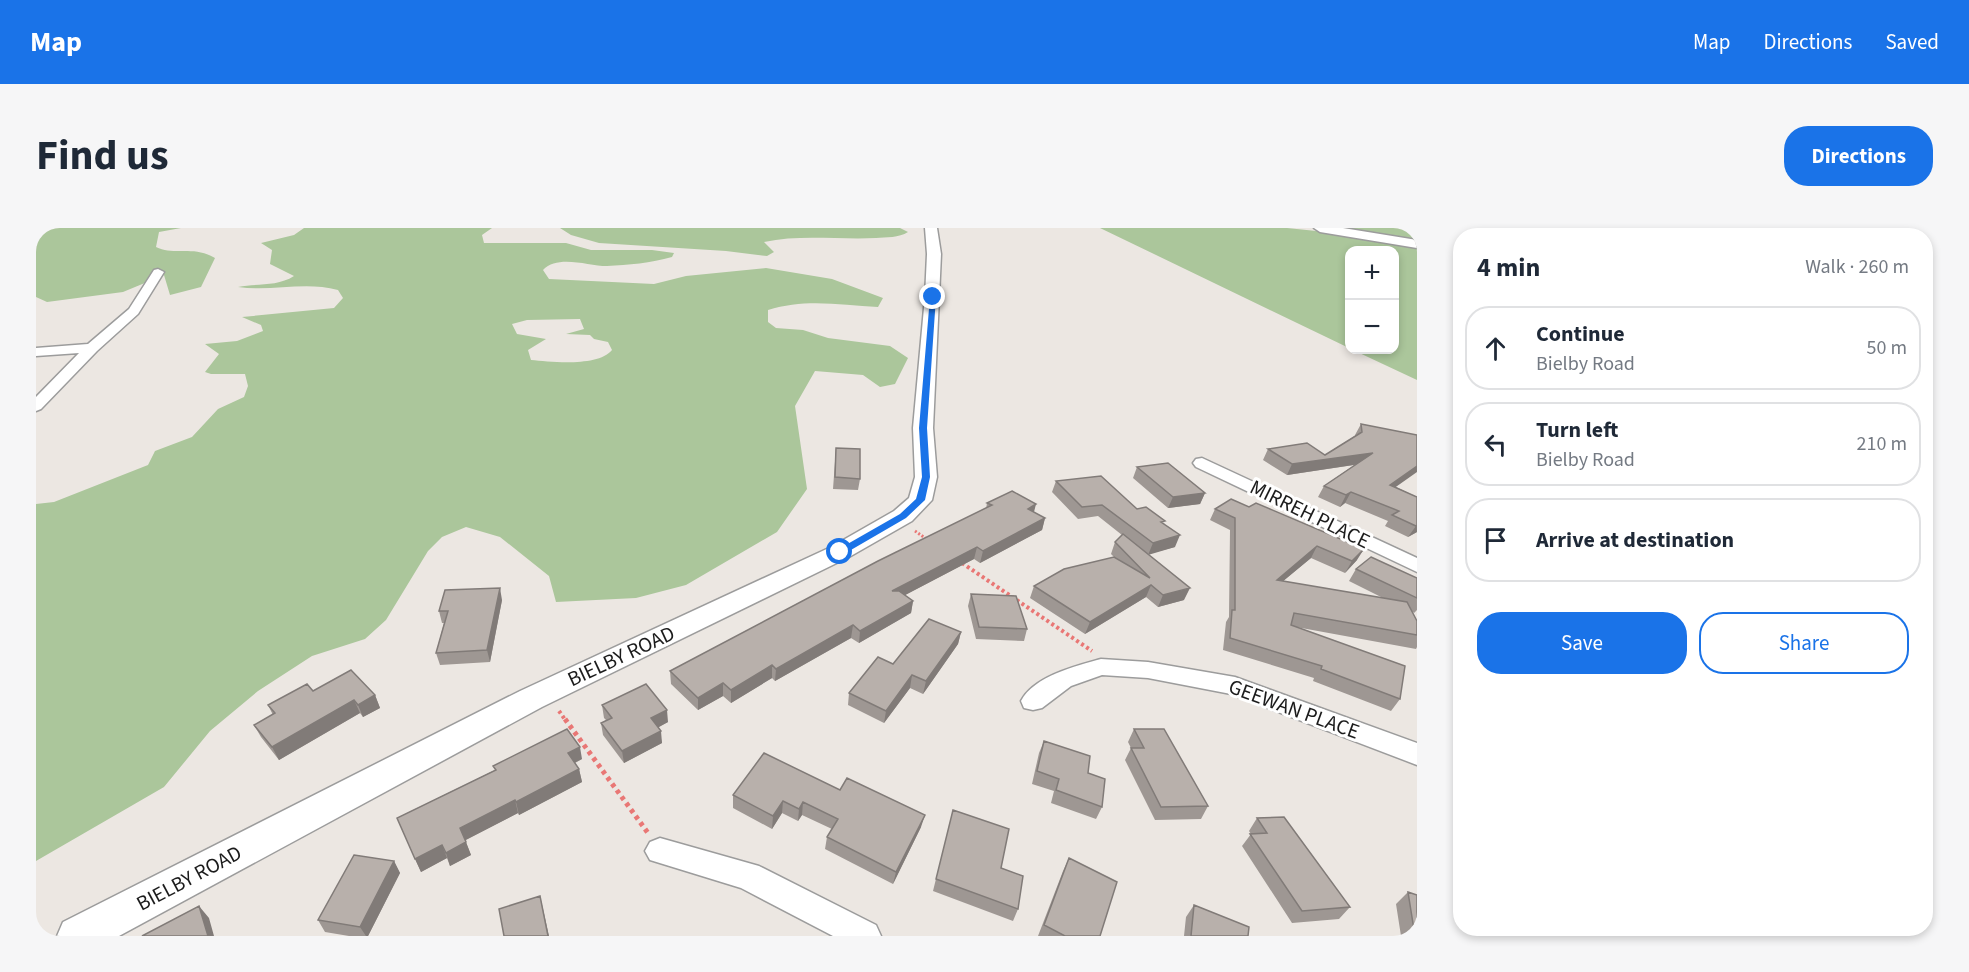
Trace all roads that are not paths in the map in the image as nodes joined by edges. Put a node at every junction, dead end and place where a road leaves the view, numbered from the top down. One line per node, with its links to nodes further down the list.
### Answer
1 (932, 228): 13 (street, BIELBY ROAD)
2 (1321, 228): 3 (street)
3 (1417, 244)
4 (158, 272): 5 (street)
5 (92, 348): 6 (street); 7 (street)
6 (36, 352)
7 (36, 406)
8 (1202, 463): 9 (street, MIRREH PLACE)
9 (1417, 566)
10 (1033, 701): 11 (street, GEEWAN PLACE)
11 (1417, 754)
12 (660, 850): 14 (street)
13 (78, 936)
14 (865, 936)

